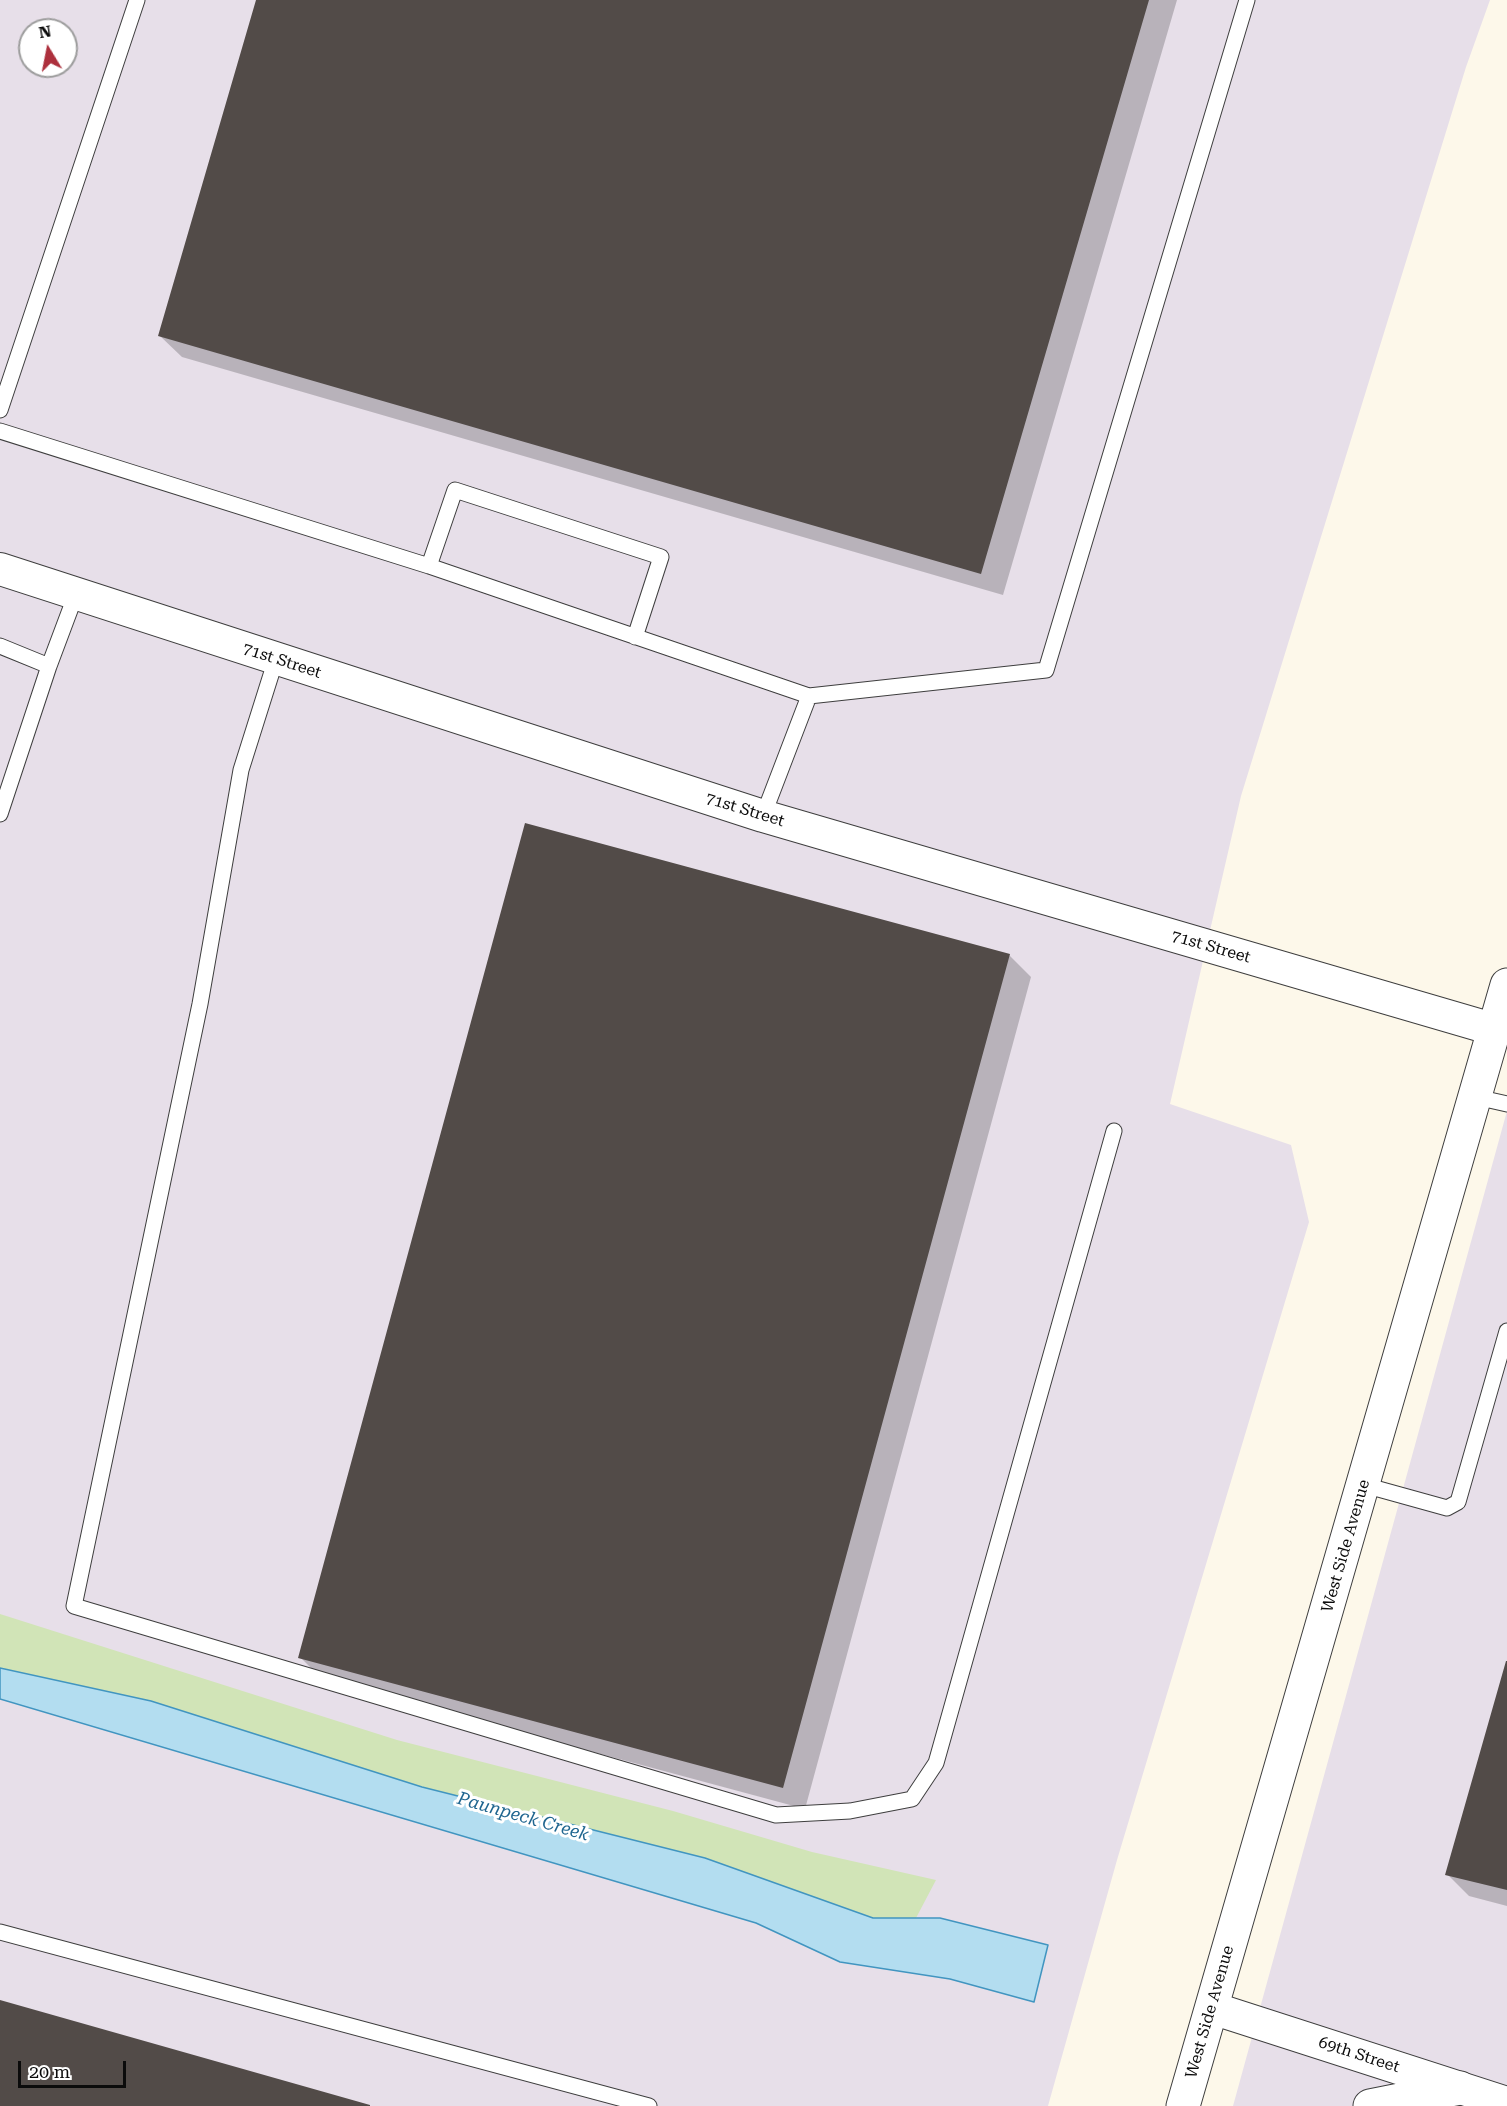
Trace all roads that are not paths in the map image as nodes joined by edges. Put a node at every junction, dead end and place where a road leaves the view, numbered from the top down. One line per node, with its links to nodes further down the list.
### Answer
1 (137, 0): 3 (lane)
2 (1247, 0): 12 (lane)
3 (0, 410)
4 (0, 431): 5 (lane)
5 (429, 566): 8 (lane); 8 (lane)
6 (0, 569): 7 (street, 71st Street)
7 (76, 594): 10 (street, 71st Street); 11 (lane)
8 (635, 637): 12 (lane)
9 (0, 645): 11 (lane)
10 (276, 659): 14 (street, 71st Street); 18 (lane)
11 (49, 666): 13 (lane)
12 (809, 696): 14 (lane)
13 (0, 814)
14 (763, 816): 16 (street, 71st Street)
15 (1507, 989): 16 (street, West Side Avenue)
16 (1496, 1030): 17 (street, West Side Avenue)
17 (1492, 1100): 20 (street, West Side Avenue)
18 (1114, 1131)
19 (1507, 1331): 20 (lane)
20 (1364, 1485): 22 (street, West Side Avenue)
21 (0, 1932): 25 (lane)
22 (1212, 2008): 23 (street, 69th Street); 26 (street, West Side Avenue)
23 (1460, 2088): 24 (street, 69th Street); 27 (street)
24 (1507, 2103)
25 (649, 2106)
26 (1183, 2106)
27 (1370, 2106)

